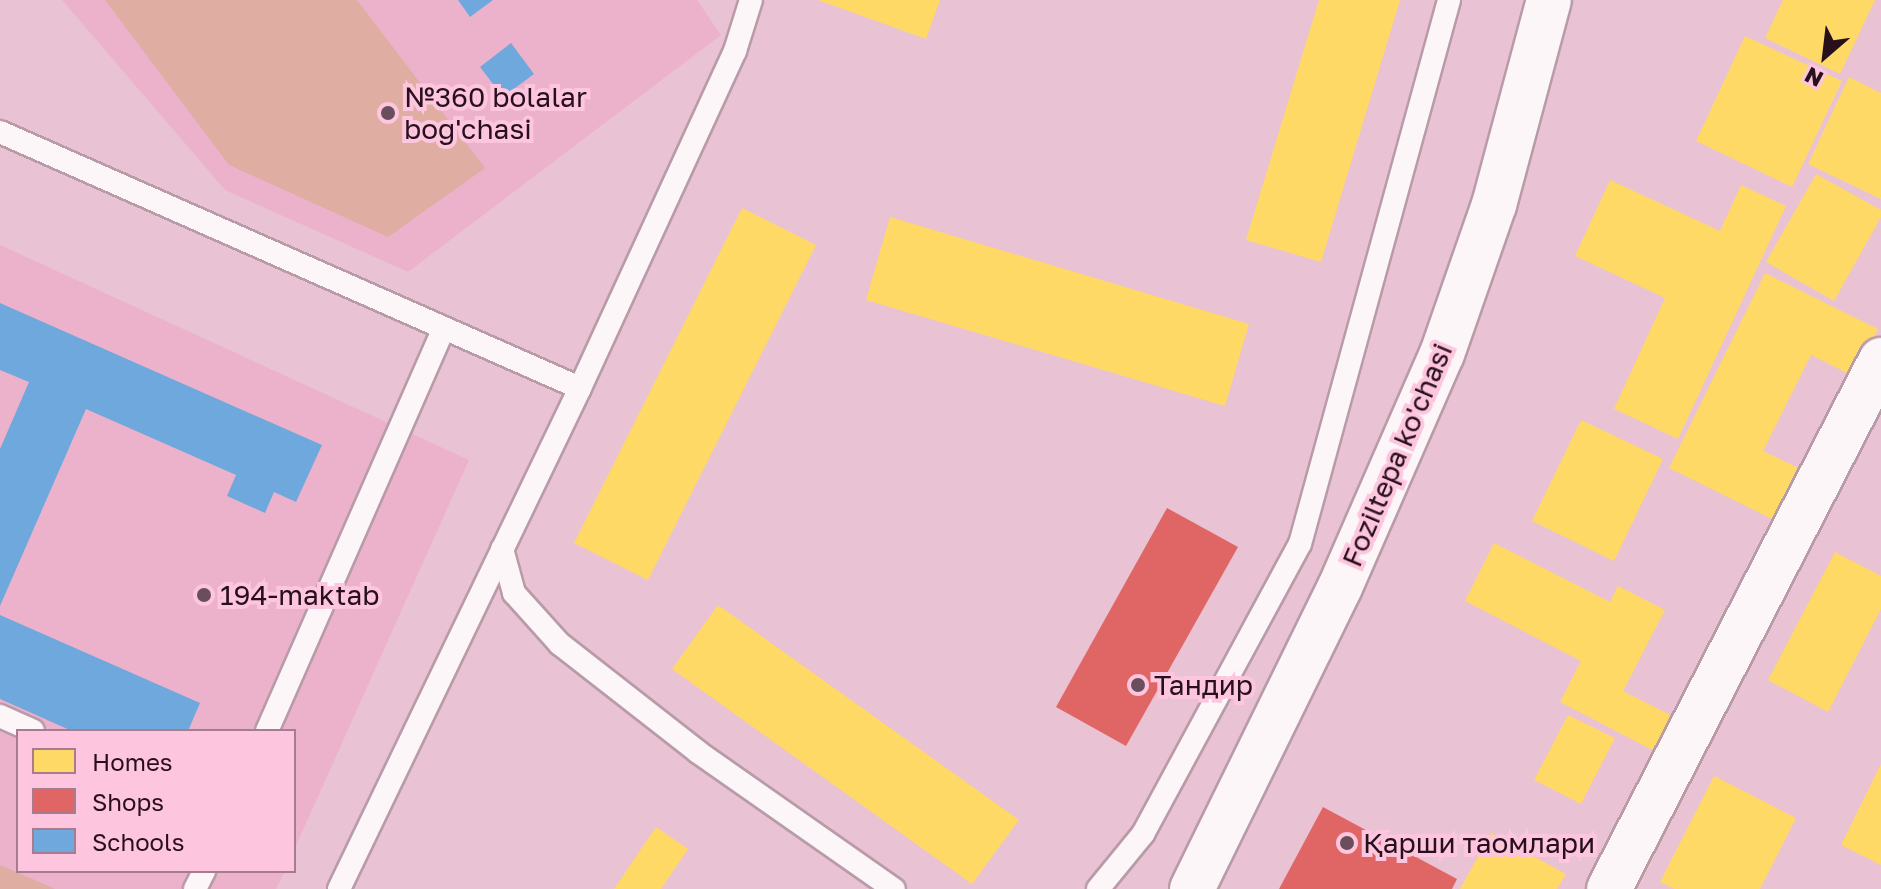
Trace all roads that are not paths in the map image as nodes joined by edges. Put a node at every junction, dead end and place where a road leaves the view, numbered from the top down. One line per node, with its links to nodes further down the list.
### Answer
1 (751, 0): 7 (lane)
2 (1449, 0): 14 (lane)
3 (1549, 0): 15 (street, Foziltepa ko'chasi)
4 (0, 132): 5 (lane)
5 (444, 328): 7 (lane); 11 (lane)
6 (1881, 360): 16 (street)
7 (580, 388): 8 (lane)
8 (502, 549): 12 (lane); 13 (lane)
9 (0, 716): 10 (lane)
10 (29, 729)
11 (268, 729)
12 (882, 886)
13 (339, 889)
14 (1098, 889)
15 (1192, 889)
16 (1609, 889)

